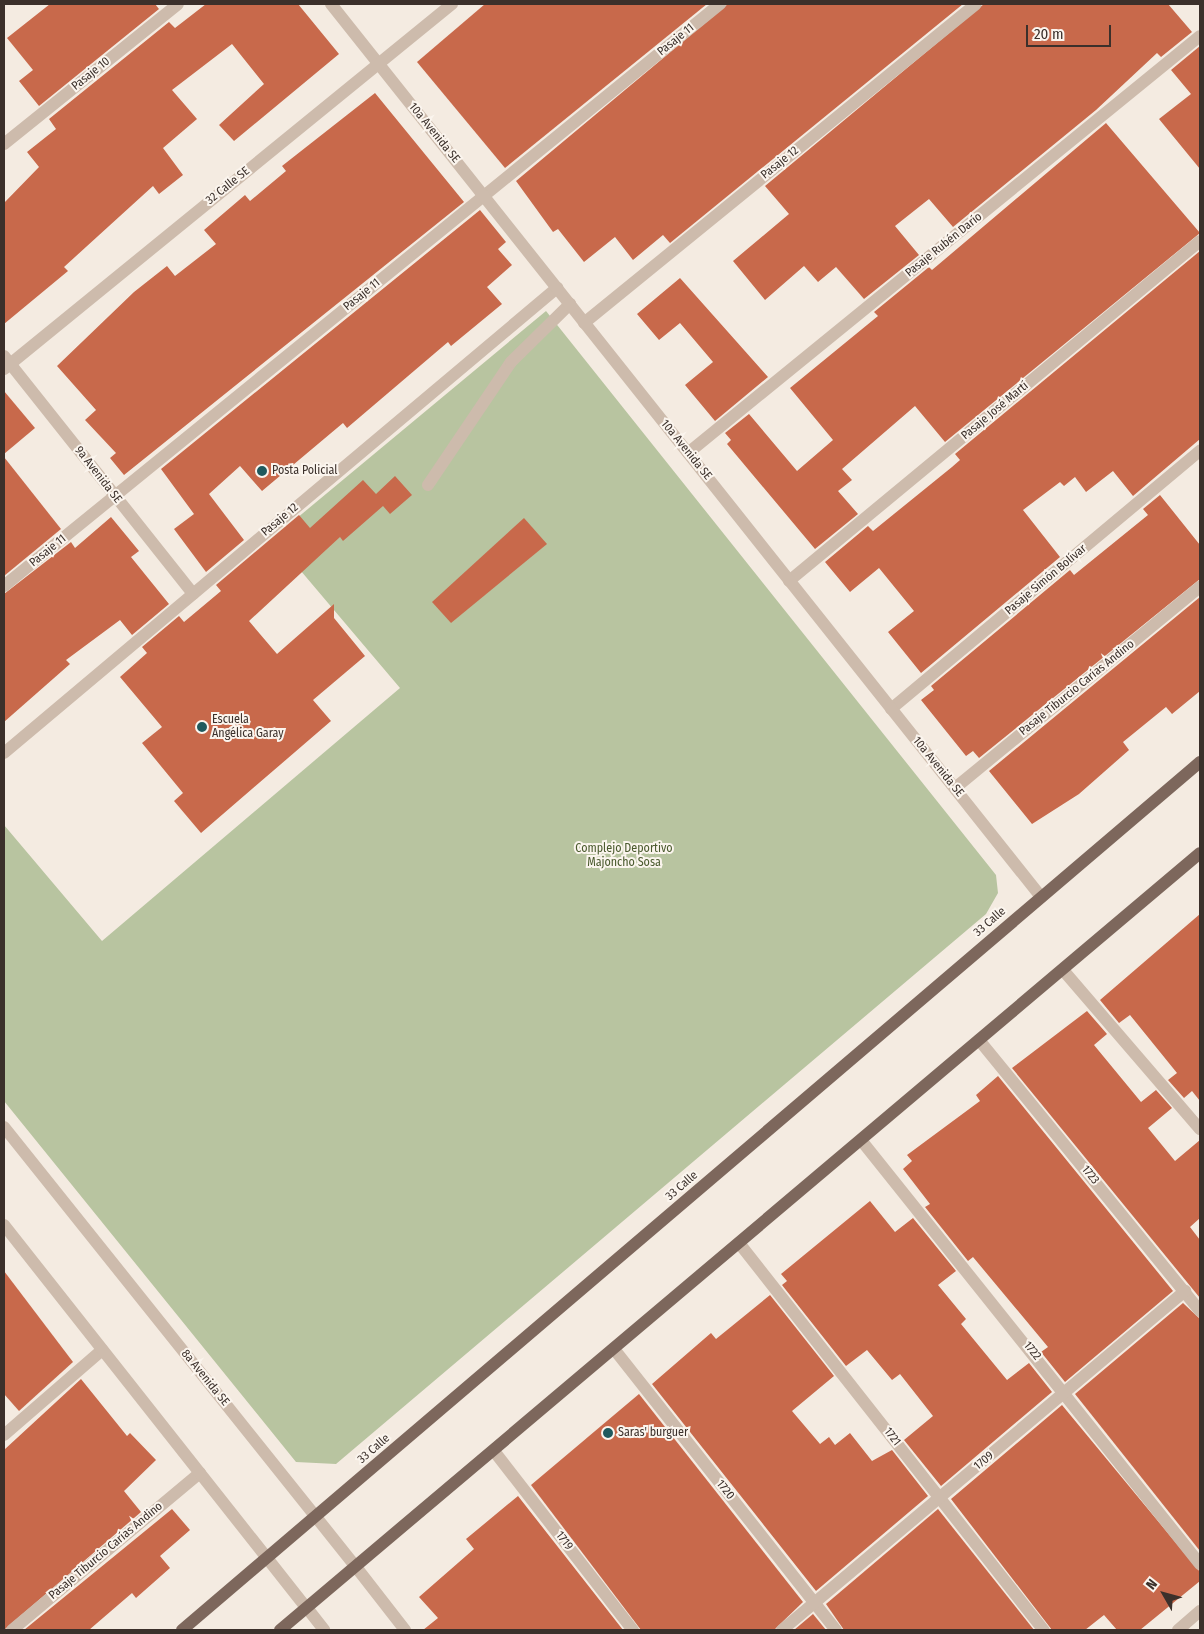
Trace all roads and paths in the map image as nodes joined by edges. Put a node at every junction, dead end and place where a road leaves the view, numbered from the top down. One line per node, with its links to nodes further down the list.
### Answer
1 (178, 4): 8 (street, Pasaje 10)
2 (331, 4): 7 (street, 10a Avenida SE)
3 (452, 4): 7 (street, 32 Calle SE)
4 (720, 4): 9 (street, Pasaje 11)
5 (976, 4): 13 (street, Pasaje 12)
6 (1200, 36): 16 (street, Pasaje Rubén Darío)
7 (378, 64): 9 (street, 10a Avenida SE); 14 (street, 32 Calle SE)
8 (4, 144)
9 (484, 196): 11 (street, 10a Avenida SE); 18 (street, Pasaje 11)
10 (1200, 241): 19 (street, Pasaje José Martí)
11 (557, 288): 12 (street, 10a Avenida SE); 22 (street, Pasaje 12)
12 (570, 304): 13 (street, 10a Avenida SE); 17 (street)
13 (584, 323): 16 (street, 10a Avenida SE)
14 (6, 363): 18 (street, 9a Avenida SE)
15 (1200, 451): 23 (street, Pasaje Simón Bolívar)
16 (688, 453): 19 (street, 10a Avenida SE)
17 (428, 484)
18 (115, 496): 20 (street, Pasaje 11); 22 (street, 9a Avenida SE)
19 (790, 581): 23 (street, 10a Avenida SE)
20 (4, 586)
21 (1200, 587): 26 (street, Pasaje Tiburcio Carías Andino)
22 (193, 594): 24 (street, Pasaje 12)
23 (891, 709): 26 (street, 10a Avenida SE)
24 (4, 753)
25 (1200, 762): 28 (main road, 33 Calle)
26 (955, 788): 28 (street, 10a Avenida SE)
27 (1199, 856): 29 (main road)
28 (1041, 896): 45 (main road, 33 Calle)
29 (1063, 970): 30 (main road); 32 (street)
30 (978, 1040): 33 (main road); 36 (street, 1723)
31 (4, 1127): 45 (street, 8a Avenida SE)
32 (1200, 1129)
33 (861, 1140): 35 (main road); 40 (street, 1722)
34 (4, 1225): 39 (street)
35 (739, 1243): 38 (main road); 44 (street, 1721)
36 (1185, 1291): 37 (street, 1723); 40 (street, 1709)
37 (1200, 1310)
38 (614, 1349): 42 (main road); 49 (street, 1720)
39 (102, 1350): 41 (street); 43 (street)
40 (1065, 1392): 44 (street, 1709); 47 (street, 1722)
41 (4, 1435)
42 (494, 1451): 48 (main road); 57 (street, 1719)
43 (200, 1473): 46 (street); 52 (street, Pasaje Tiburcio Carías Andino)
44 (940, 1498): 49 (street, 1709); 60 (street, 1721)
45 (316, 1517): 46 (main road, 33 Calle); 48 (street, 8a Avenida SE)
46 (268, 1558): 50 (street); 53 (main road, 33 Calle)
47 (1200, 1564)
48 (356, 1567): 50 (main road); 56 (street, 8a Avenida SE)
49 (815, 1603): 58 (street, 1709); 59 (street, 1720)
50 (307, 1608): 54 (main road); 55 (street)
51 (1200, 1612): 61 (street)
52 (12, 1630)
53 (182, 1630)
54 (280, 1630)
55 (324, 1630)
56 (405, 1630)
57 (633, 1630)
58 (782, 1630)
59 (836, 1630)
60 (1044, 1630)
61 (1178, 1630)

